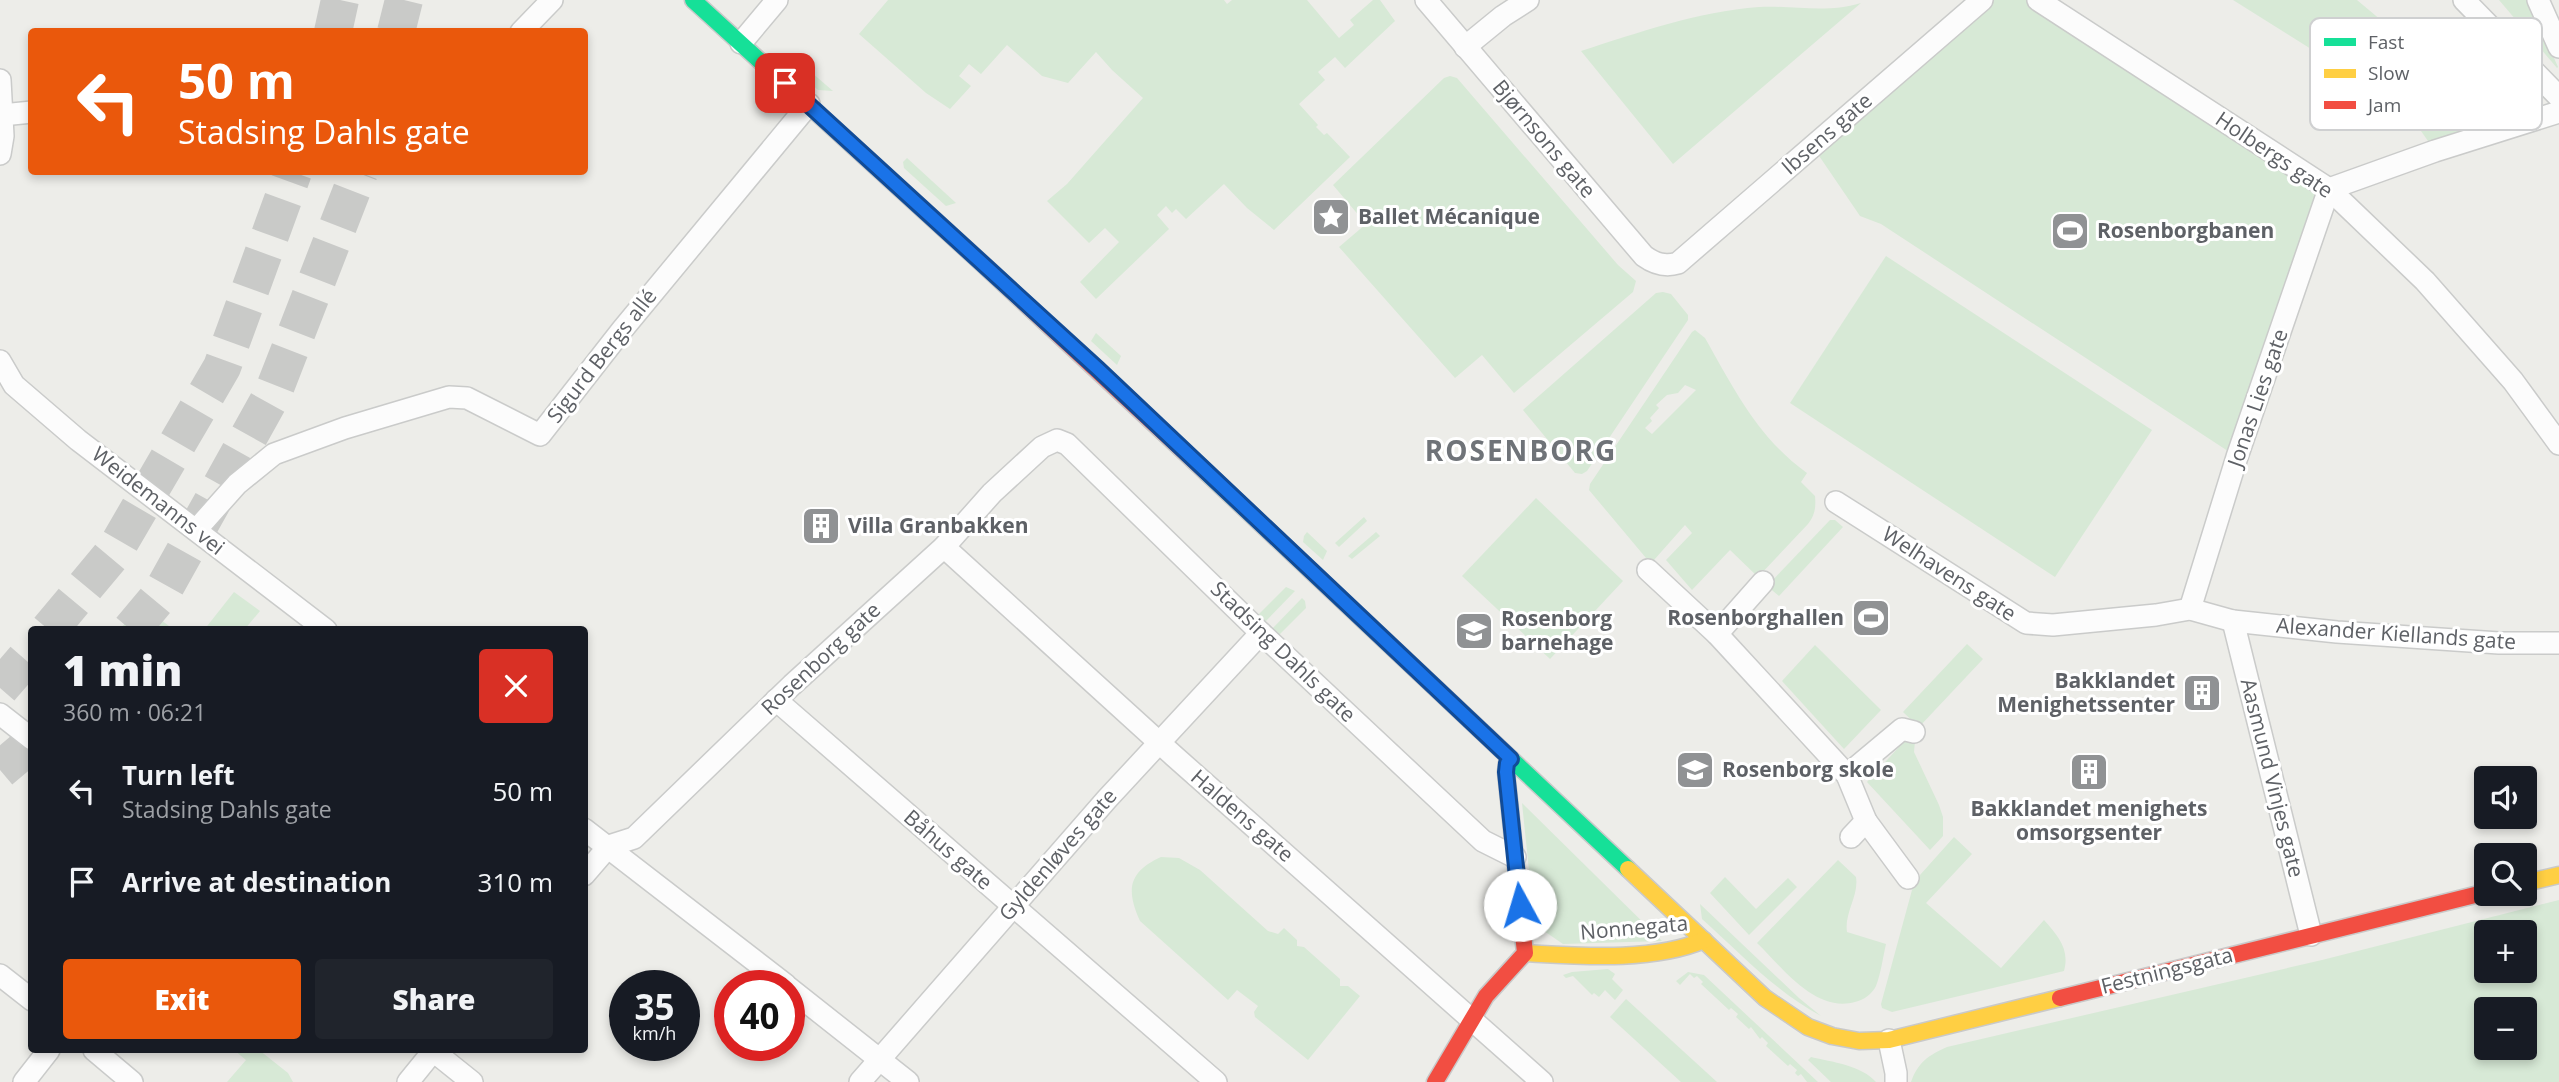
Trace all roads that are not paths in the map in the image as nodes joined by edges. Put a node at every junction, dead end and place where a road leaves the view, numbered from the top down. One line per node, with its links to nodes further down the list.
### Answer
1 (552, 0): 11 (street)
2 (693, 0): 12 (main road)
3 (777, 0): 12 (street)
4 (1426, 0): 13 (street, Bjørnsons gate)
5 (1528, 0): 13 (street)
6 (1982, 0): 26 (street, Ibsens gate)
7 (2038, 0): 25 (street, Holbergs gate)
8 (2464, 0): 10 (street)
9 (2538, 0): 14 (street)
10 (2482, 18)
11 (525, 28)
12 (741, 43): 18 (main road)
13 (1465, 47): 26 (street, Bjørnsons gate)
14 (2559, 47)
15 (0, 80): 21 (street)
16 (2542, 80): 17 (street)
17 (2559, 97)
18 (809, 104): 31 (street, Sigurd Bergs allé); 46 (main road)
19 (28, 112): 21 (street)
20 (2559, 112): 22 (street)
21 (2, 115): 24 (street)
22 (2542, 117)
23 (2502, 130): 25 (street)
24 (0, 155)
25 (2329, 189): 29 (street, Holbergs gate); 35 (street, Jonas Lies gate)
26 (1671, 265)
27 (0, 361): 31 (street, Weidemanns vei)
28 (1057, 440): 32 (street, Rosenborg gate); 38 (street, Stadsing Dahls gate)
29 (2559, 444)
30 (1836, 502): 35 (street, Welhavens gate)
31 (196, 530): 37 (street, Weidemanns vei)
32 (944, 547): 41 (street, Rosenborg gate); 45 (street, Haldens gate)
33 (1648, 570): 39 (street)
34 (1763, 582): 39 (street)
35 (2190, 609): 36 (street, Welhavens gate)
36 (2233, 621): 40 (street, Alexander Kiellands gate); 59 (street, Aasmund Vinjes gate)
37 (321, 626)
38 (1261, 633): 45 (street, Gyldenløves gate); 52 (street, Stadsing Dahls gate)
39 (1717, 634): 47 (street)
40 (2559, 643)
41 (776, 700): 51 (street, Rosenborg gate); 58 (street, Båhus gate)
42 (0, 713): 44 (street)
43 (1914, 732): 47 (street)
44 (28, 736)
45 (1159, 742): 58 (street, Gyldenløves gate); 66 (street, Haldens gate)
46 (1511, 759): 52 (main road); 60 (main road)
47 (1847, 775): 48 (street)
48 (1866, 821): 50 (street); 55 (street)
49 (588, 832): 51 (street)
50 (1851, 837)
51 (609, 846): 53 (street, Rosenborg gate); 62 (street)
52 (1515, 857): 61 (main road)
53 (588, 870)
54 (2559, 875): 56 (main road)
55 (1908, 878)
56 (2537, 880)
57 (2474, 895): 59 (main road, Festningsgata)
58 (1013, 907): 72 (street, Gyldenløves gate); 79 (street, Båhus gate)
59 (2311, 935): 67 (main road, Festningsgata)
60 (1704, 940): 61 (main road, Nonnegata); 67 (main road)
61 (1525, 953): 66 (main road)
62 (766, 970)
63 (0, 975): 64 (street)
64 (28, 997)
65 (805, 1000): 72 (street)
66 (1472, 1020): 80 (main road); 81 (street, Haldens gate)
67 (1889, 1040): 82 (street)
68 (47, 1053): 73 (street)
69 (98, 1053): 74 (street)
70 (431, 1053): 75 (street)
71 (437, 1053): 76 (street)
72 (879, 1059): 77 (street, Gyldenløves gate); 78 (street)
73 (24, 1082)
74 (132, 1082)
75 (408, 1082)
76 (472, 1082)
77 (860, 1082)
78 (908, 1082)
79 (1216, 1082)
80 (1435, 1082)
81 (1542, 1082)
82 (1896, 1082)

